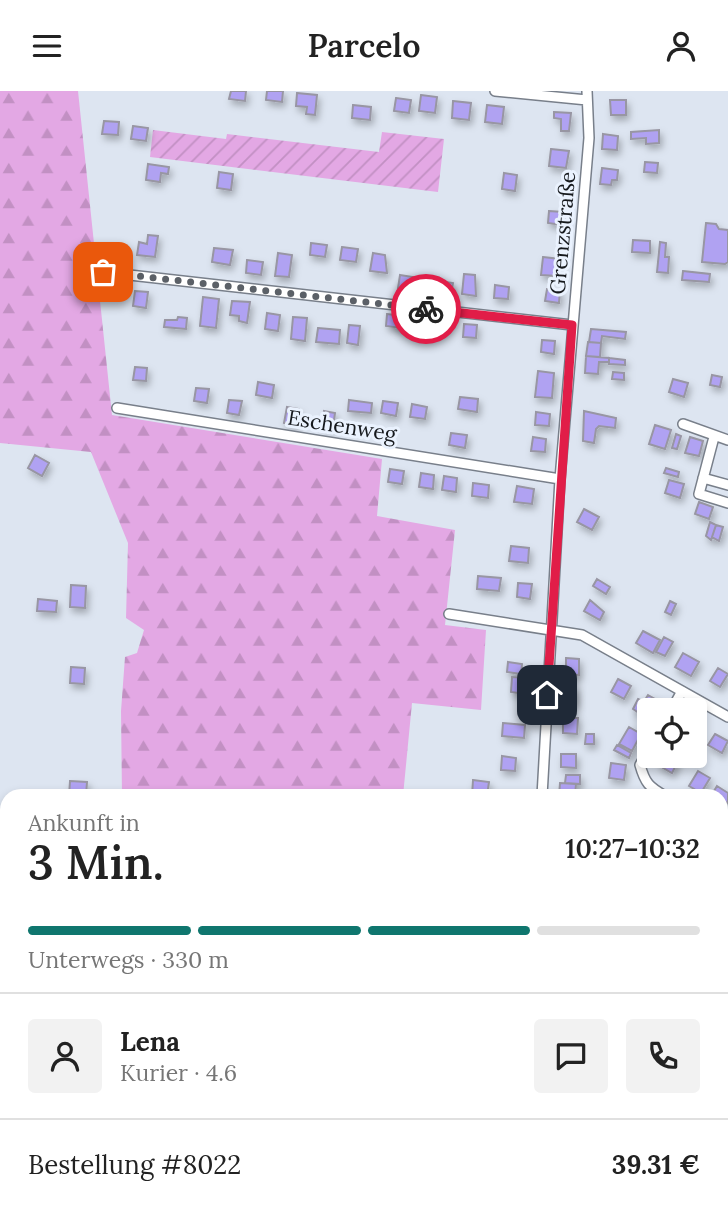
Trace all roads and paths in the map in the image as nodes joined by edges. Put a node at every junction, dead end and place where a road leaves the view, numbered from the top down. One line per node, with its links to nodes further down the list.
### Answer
1 (495, 91): 2 (street)
2 (587, 95): 4 (street, Grenzstraße)
3 (103, 272): 4 (street)
4 (572, 325): 10 (street, Grenzstraße)
5 (117, 408): 10 (street, Eschenweg)
6 (683, 424): 7 (street)
7 (714, 437): 8 (street); 9 (street)
8 (728, 440)
9 (703, 478): 11 (street); 12 (street)
10 (560, 479): 14 (street, Grenzstraße)
11 (728, 485)
12 (728, 503)
13 (449, 614): 14 (street)
14 (550, 630): 15 (street); 19 (street, Grenzstraße)
15 (682, 691): 16 (street); 17 (street)
16 (678, 698)
17 (728, 717)
18 (641, 768): 20 (street)
19 (542, 789)
20 (653, 789)

